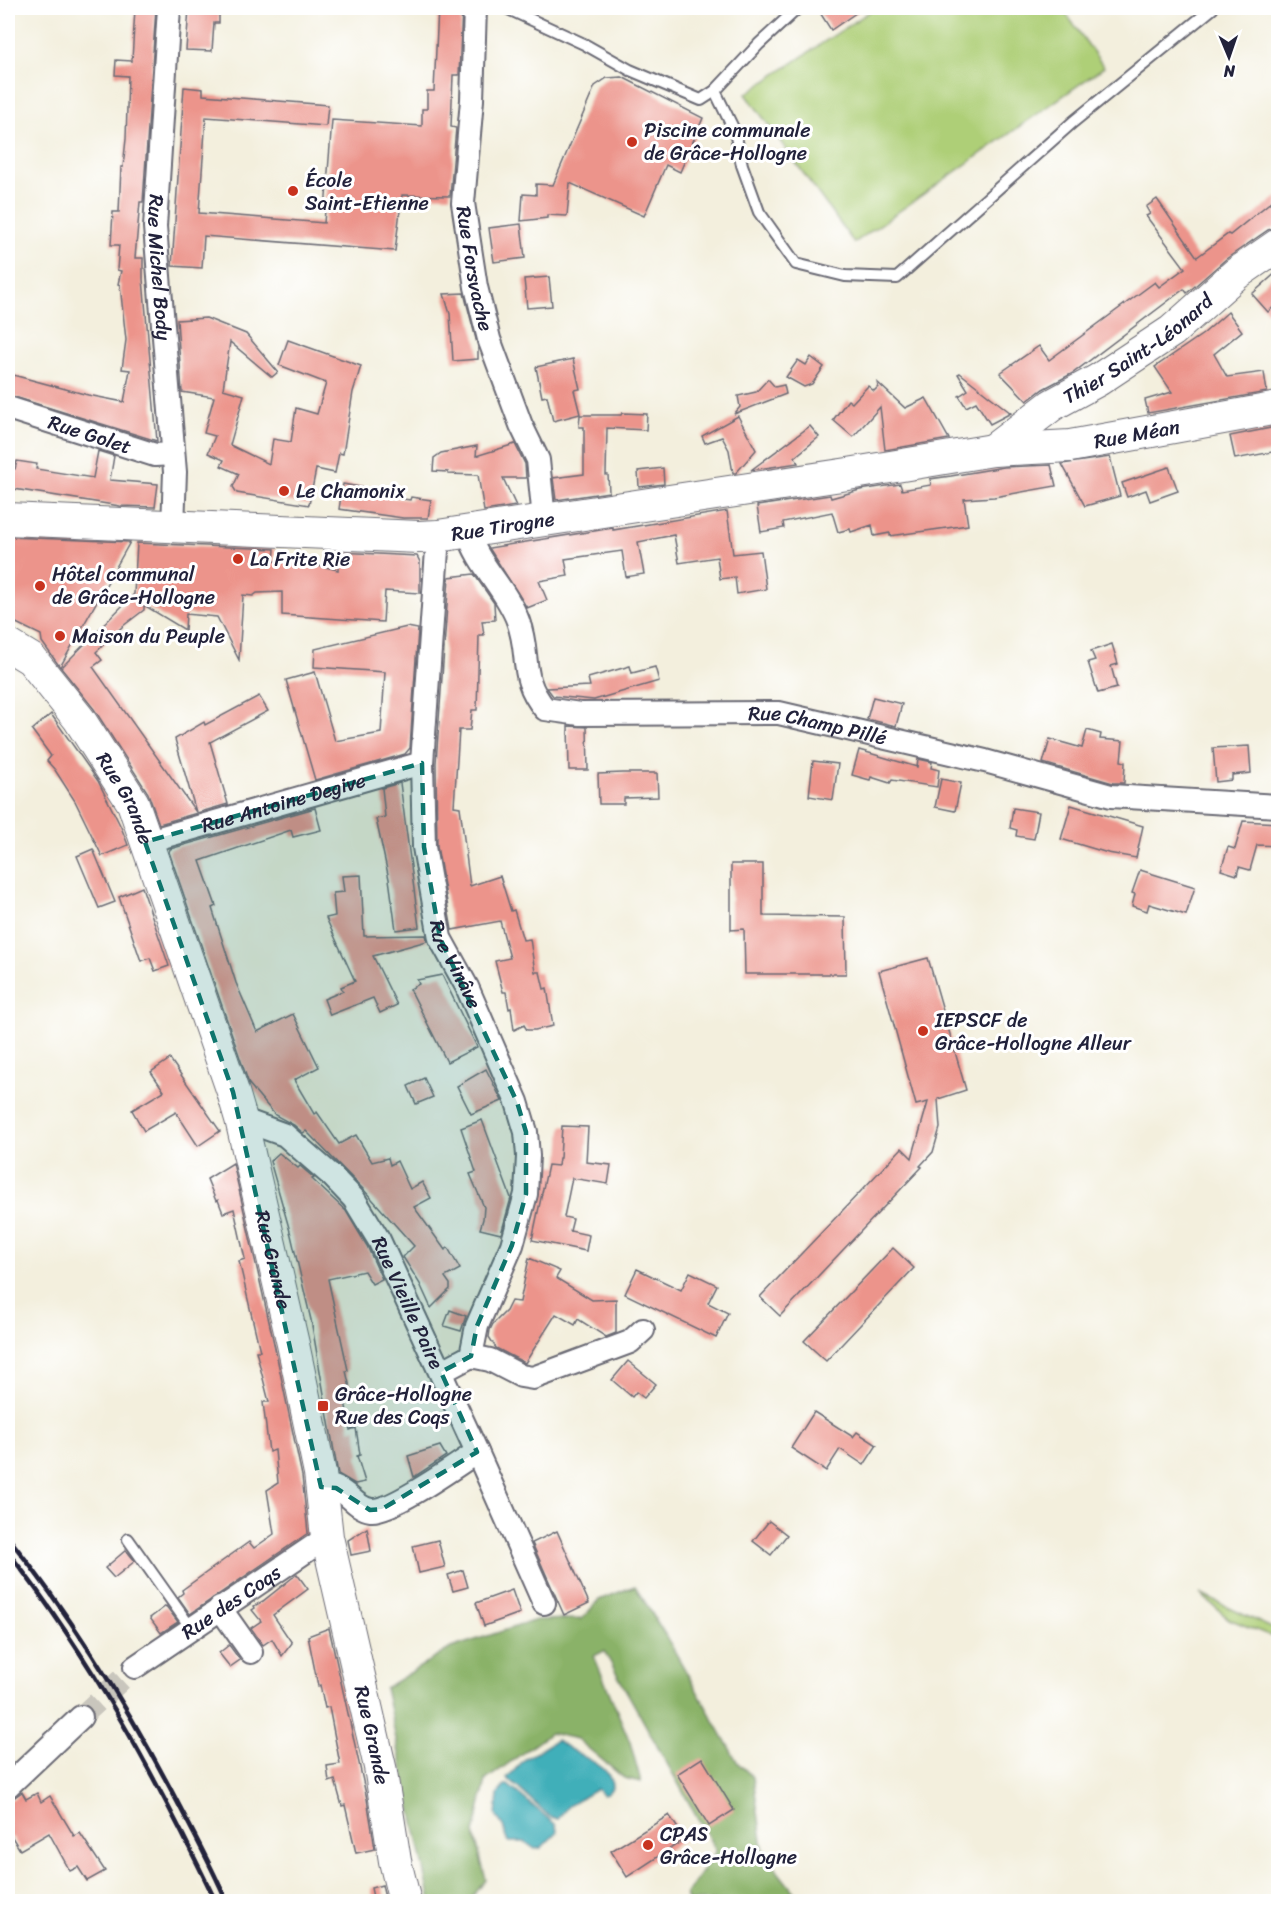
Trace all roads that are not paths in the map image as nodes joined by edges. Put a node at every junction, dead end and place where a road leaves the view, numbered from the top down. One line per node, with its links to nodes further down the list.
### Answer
1 (169, 8): 11 (street, Rue Michel Body)
2 (475, 8): 13 (street, Rue Forsvache)
3 (506, 8): 6 (lane)
4 (798, 8): 6 (lane)
5 (1213, 8): 6 (lane)
6 (715, 91)
7 (1278, 245): 10 (street, Thier Saint-Léonard)
8 (8, 408): 11 (street, Rue Golet)
9 (1278, 408): 10 (street, Rue Méan)
10 (993, 450): 13 (street, Rue Tirogne)
11 (173, 454): 14 (street, Rue Michel Body)
12 (8, 519): 14 (street, Rue Tirogne)
13 (544, 519): 15 (street, Rue Tirogne)
14 (173, 527): 15 (street, Rue Tirogne)
15 (453, 534): 17 (street, Rue Vinâve); 18 (street, Rue Champ Pillé)
16 (19, 652): 19 (street, Rue Grande)
17 (422, 763): 19 (street, Rue Antoine Degive); 22 (street, Rue Vinâve)
18 (1278, 806)
19 (145, 842): 20 (street, Rue Grande)
20 (241, 1119): 22 (street, Rue Vieille Paire); 24 (street, Rue Grande)
21 (643, 1330): 22 (street)
22 (456, 1364): 23 (street, Rue Vieille Paire)
23 (477, 1452): 24 (street); 27 (street, Rue Vieille Paire)
24 (321, 1487): 25 (street, Rue Grande)
25 (327, 1538): 28 (street, Rue des Coqs); 34 (street, Rue Grande)
26 (128, 1539): 29 (lane)
27 (544, 1604)
28 (220, 1608): 29 (street, Rue des Coqs); 30 (street)
29 (192, 1628): 31 (street, Rue des Coqs)
30 (251, 1652)
31 (135, 1667)
32 (81, 1717): 33 (street)
33 (8, 1786)
34 (405, 1902)

